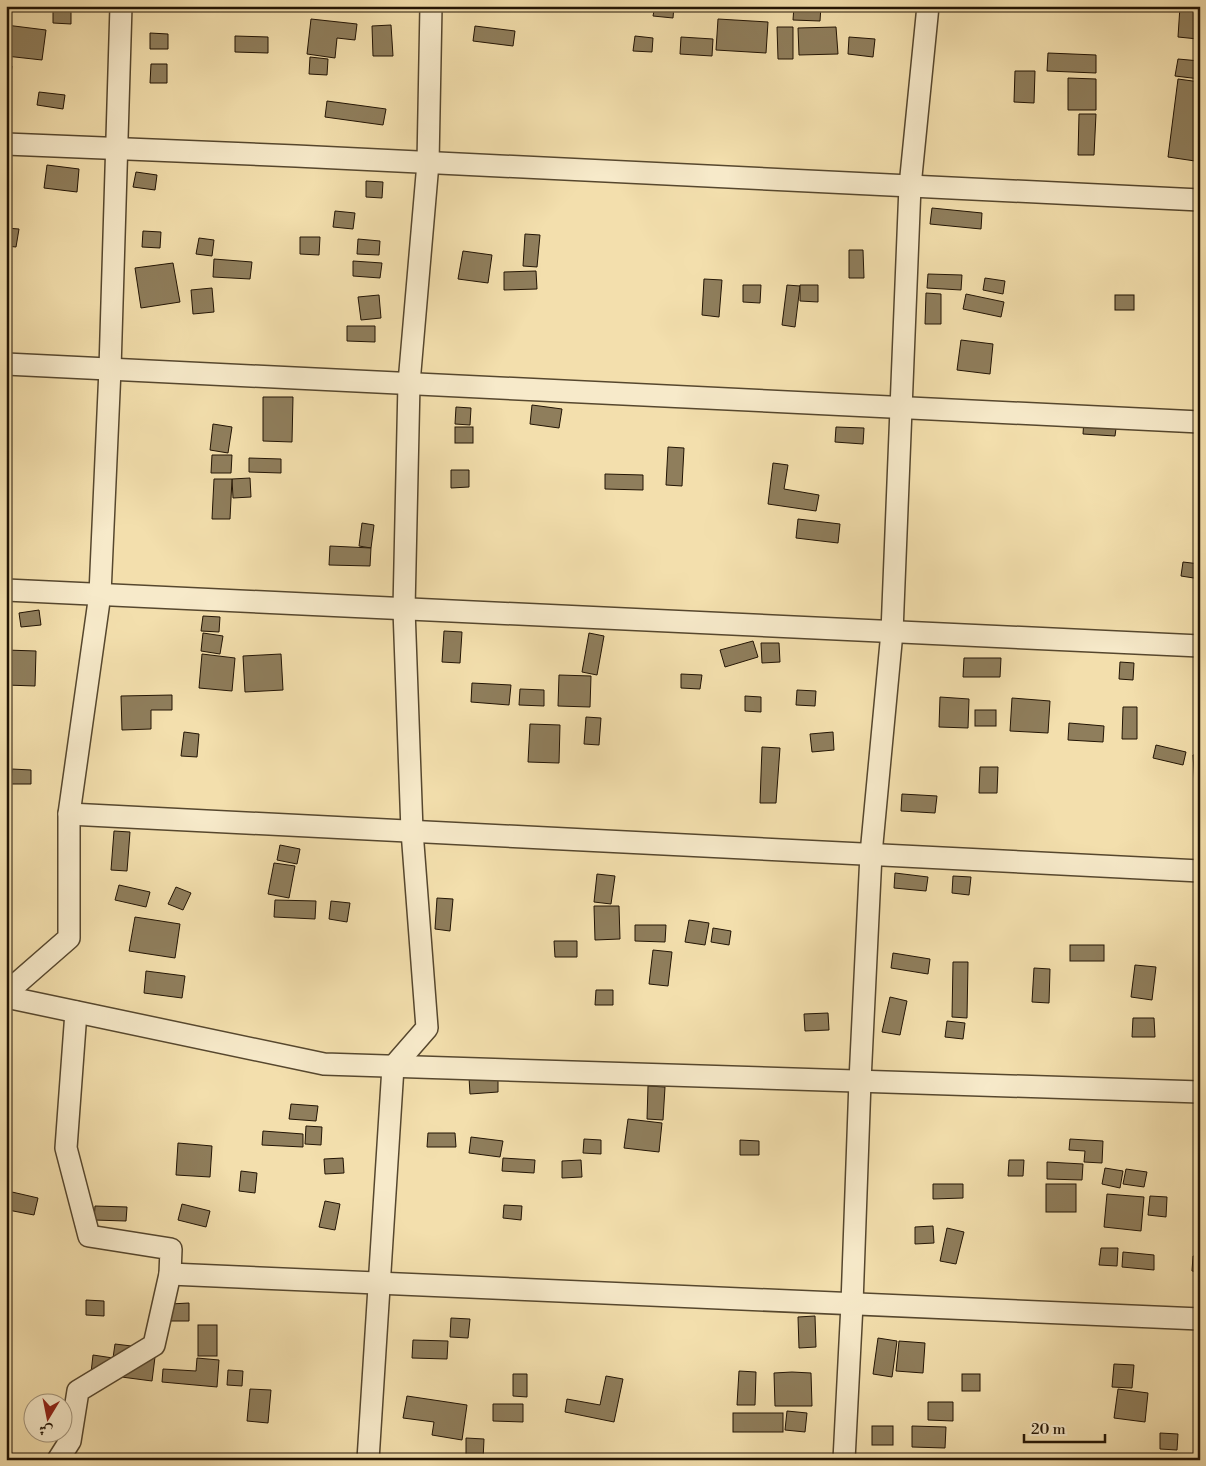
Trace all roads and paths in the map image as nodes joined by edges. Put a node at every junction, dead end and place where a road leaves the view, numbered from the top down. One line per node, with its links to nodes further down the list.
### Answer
1 (121, 6): 5 (street)
2 (431, 6): 6 (street)
3 (928, 6): 7 (street)
4 (6, 144): 5 (street)
5 (117, 149): 6 (street); 10 (street)
6 (428, 162): 7 (street); 11 (street)
7 (910, 186): 8 (street); 12 (street)
8 (1200, 200)
9 (6, 364): 10 (street)
10 (110, 369): 11 (street); 15 (street)
11 (409, 383): 12 (street); 16 (street)
12 (902, 407): 13 (street); 17 (street)
13 (1200, 422)
14 (6, 590): 15 (street)
15 (100, 594): 16 (street); 19 (street)
16 (404, 609): 17 (street); 20 (street)
17 (892, 632): 18 (street); 21 (street)
18 (1200, 646)
19 (69, 814): 20 (street); 23 (street)
20 (412, 831): 21 (street); 25 (street)
21 (871, 854): 22 (street); 26 (street)
22 (1200, 870)
23 (6, 995): 24 (street)
24 (76, 1012): 25 (street); 28 (street)
25 (393, 1067): 26 (street); 29 (street)
26 (860, 1081): 27 (street); 30 (street)
27 (1200, 1092)
28 (170, 1274): 29 (street); 32 (street)
29 (380, 1284): 30 (street); 33 (street)
30 (852, 1304): 31 (street); 34 (street)
31 (1200, 1319)
32 (58, 1460)
33 (368, 1460)
34 (844, 1460)

